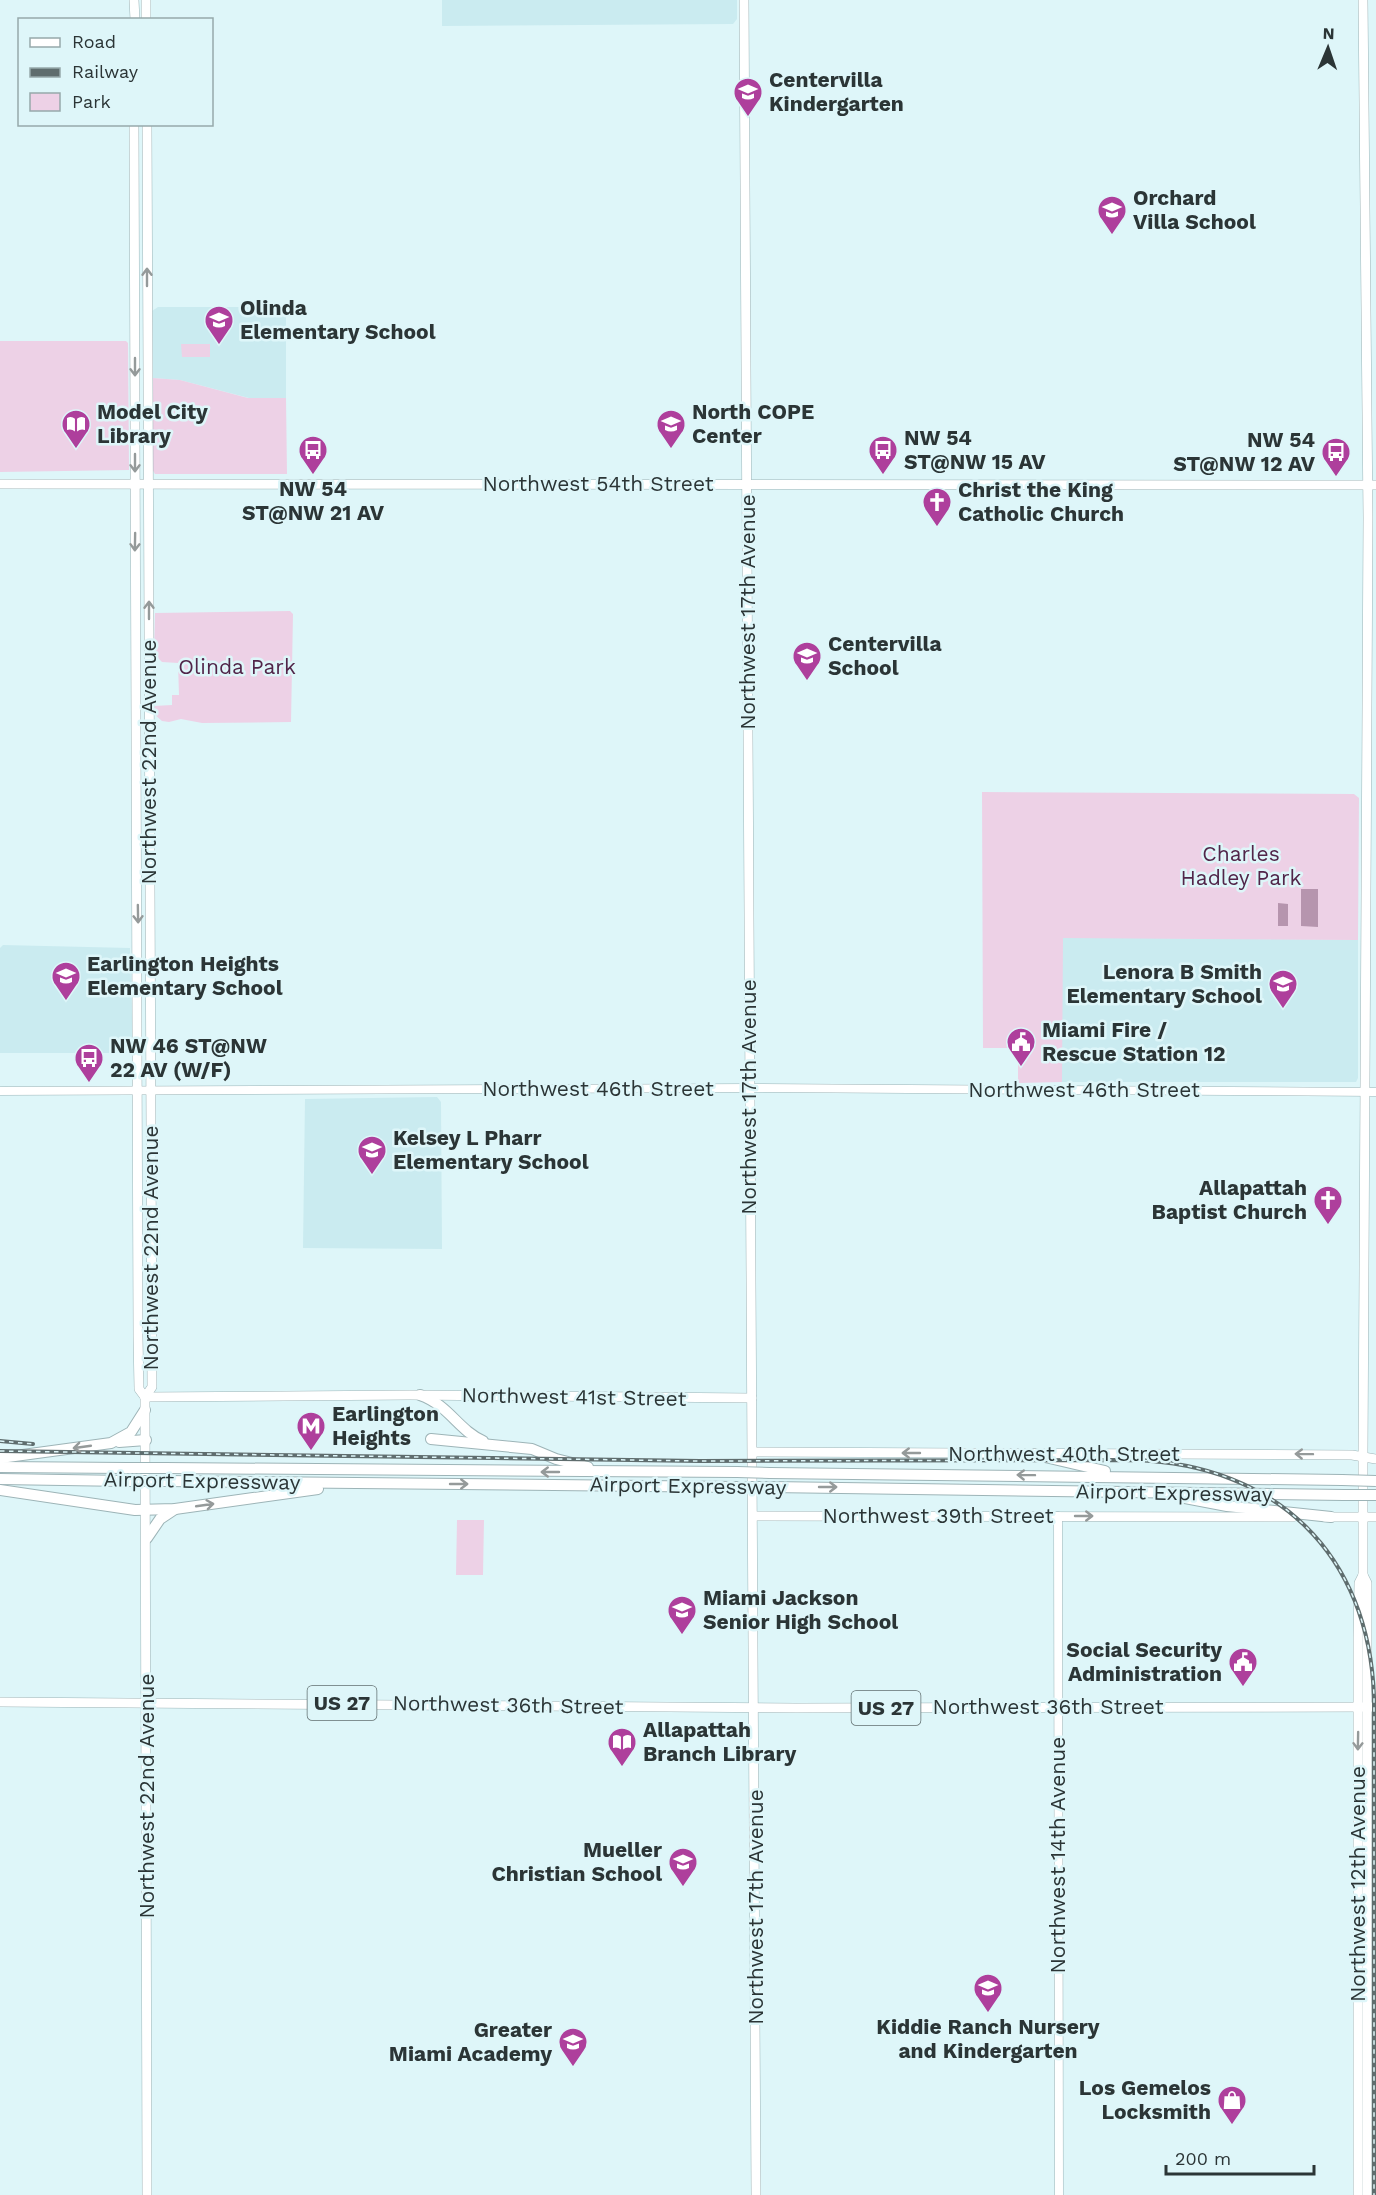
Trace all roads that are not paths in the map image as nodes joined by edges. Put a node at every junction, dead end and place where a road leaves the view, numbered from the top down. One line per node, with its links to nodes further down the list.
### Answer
1 (134, 0): 5 (main road)
2 (146, 0): 6 (main road)
3 (744, 0): 12 (main road, Northwest 17th Avenue)
4 (1362, 0): 13 (main road, Northwest 12th Avenue)
5 (135, 18)
6 (146, 18)
7 (134, 126): 11 (main road, Northwest 22nd Avenue, one-way to 11)
8 (147, 126): 9 (main road, Northwest 22nd Avenue, one-way to 8)
9 (147, 483): 11 (main road, Northwest 54th Street); 12 (main road, Northwest 54th Street); 16 (main road, Northwest 22nd Avenue, one-way to 9)
10 (0, 484): 11 (main road, Northwest 54th Street)
11 (135, 484): 15 (main road, Northwest 22nd Avenue, one-way to 15)
12 (747, 484): 13 (main road, Northwest 54th Street); 14 (main road, Northwest 17th Avenue)
13 (1372, 485): 18 (main road, Northwest 12th Avenue)
14 (749, 1088): 16 (street, Northwest 46th Street); 18 (street, Northwest 46th Street); 22 (main road, Northwest 17th Avenue)
15 (138, 1090): 16 (street, Northwest 46th Street); 17 (street, Northwest 46th Street); 21 (main road, Northwest 22nd Avenue)
16 (150, 1090): 21 (main road, Northwest 22nd Avenue)
17 (0, 1091)
18 (1364, 1092): 19 (street, Northwest 46th Street); 30 (main road, Northwest 12th Avenue)
19 (1376, 1092)
20 (420, 1395): 21 (main road, Northwest 41st Street); 22 (main road, Northwest 41st Street); 27 (highway)
21 (145, 1396): 23 (main road, Northwest 22nd Avenue)
22 (752, 1398): 28 (main road, Northwest 17th Avenue)
23 (145, 1410): 25 (main road, Northwest 22nd Avenue); 26 (highway)
24 (431, 1439): 27 (highway)
25 (146, 1440): 26 (highway); 42 (main road, Northwest 22nd Avenue)
26 (111, 1443): 31 (highway, one-way to 31)
27 (497, 1445): 34 (highway)
28 (753, 1452): 29 (main road, Northwest 40th Street, one-way to 28); 44 (main road, Northwest 17th Avenue)
29 (1032, 1454): 30 (main road, Northwest 40th Street, one-way to 29); 35 (highway)
30 (1363, 1457): 32 (main road, Northwest 40th Street); 47 (main road, Northwest 12th Avenue)
31 (0, 1458)
32 (1376, 1459)
33 (0, 1467): 34 (highway, Airport Expressway, one-way to 33, bridge)
34 (608, 1472): 35 (highway, Airport Expressway, one-way to 34, bridge)
35 (1147, 1476): 37 (highway, Airport Expressway, bridge)
36 (0, 1479): 38 (highway, Airport Expressway, bridge)
37 (1376, 1481)
38 (400, 1484): 40 (highway, Airport Expressway, one-way to 40, bridge); 43 (highway, one-way to 38)
39 (0, 1490): 42 (highway)
40 (1171, 1494): 41 (highway, Airport Expressway, bridge); 46 (highway)
41 (1376, 1495)
42 (147, 1509): 43 (highway); 49 (main road, Northwest 22nd Avenue)
43 (175, 1509): 49 (highway)
44 (753, 1516): 45 (main road, Northwest 39th Street); 54 (main road, Northwest 17th Avenue)
45 (1058, 1516): 46 (main road, Northwest 39th Street, one-way to 46); 52 (street, Northwest 14th Avenue)
46 (1331, 1517): 47 (main road, Northwest 39th Street)
47 (1363, 1517): 48 (main road, Northwest 39th Street); 53 (main road, Northwest 12th Avenue)
48 (1376, 1517)
49 (147, 1538): 51 (main road, Northwest 22nd Avenue)
50 (0, 1701): 51 (main road, Northwest 36th Street / US 27)
51 (147, 1703): 54 (main road, Northwest 36th Street / US 27); 58 (main road, Northwest 22nd Avenue)
52 (1058, 1707): 53 (main road, Northwest 36th Street / US 27); 54 (main road, Northwest 36th Street / US 27); 60 (street, Northwest 14th Avenue)
53 (1367, 1707): 55 (main road, Northwest 12th Avenue, one-way to 55); 56 (main road, Northwest 12th Avenue)
54 (755, 1708): 59 (main road, Northwest 17th Avenue)
55 (1358, 2138): 56 (main road); 57 (main road, Northwest 12th Avenue)
56 (1367, 2170): 62 (main road, Northwest 12th Avenue)
57 (1358, 2179): 61 (main road, Northwest 12th Avenue); 62 (main road)
58 (147, 2195)
59 (756, 2195)
60 (1059, 2195)
61 (1358, 2195)
62 (1365, 2195)

